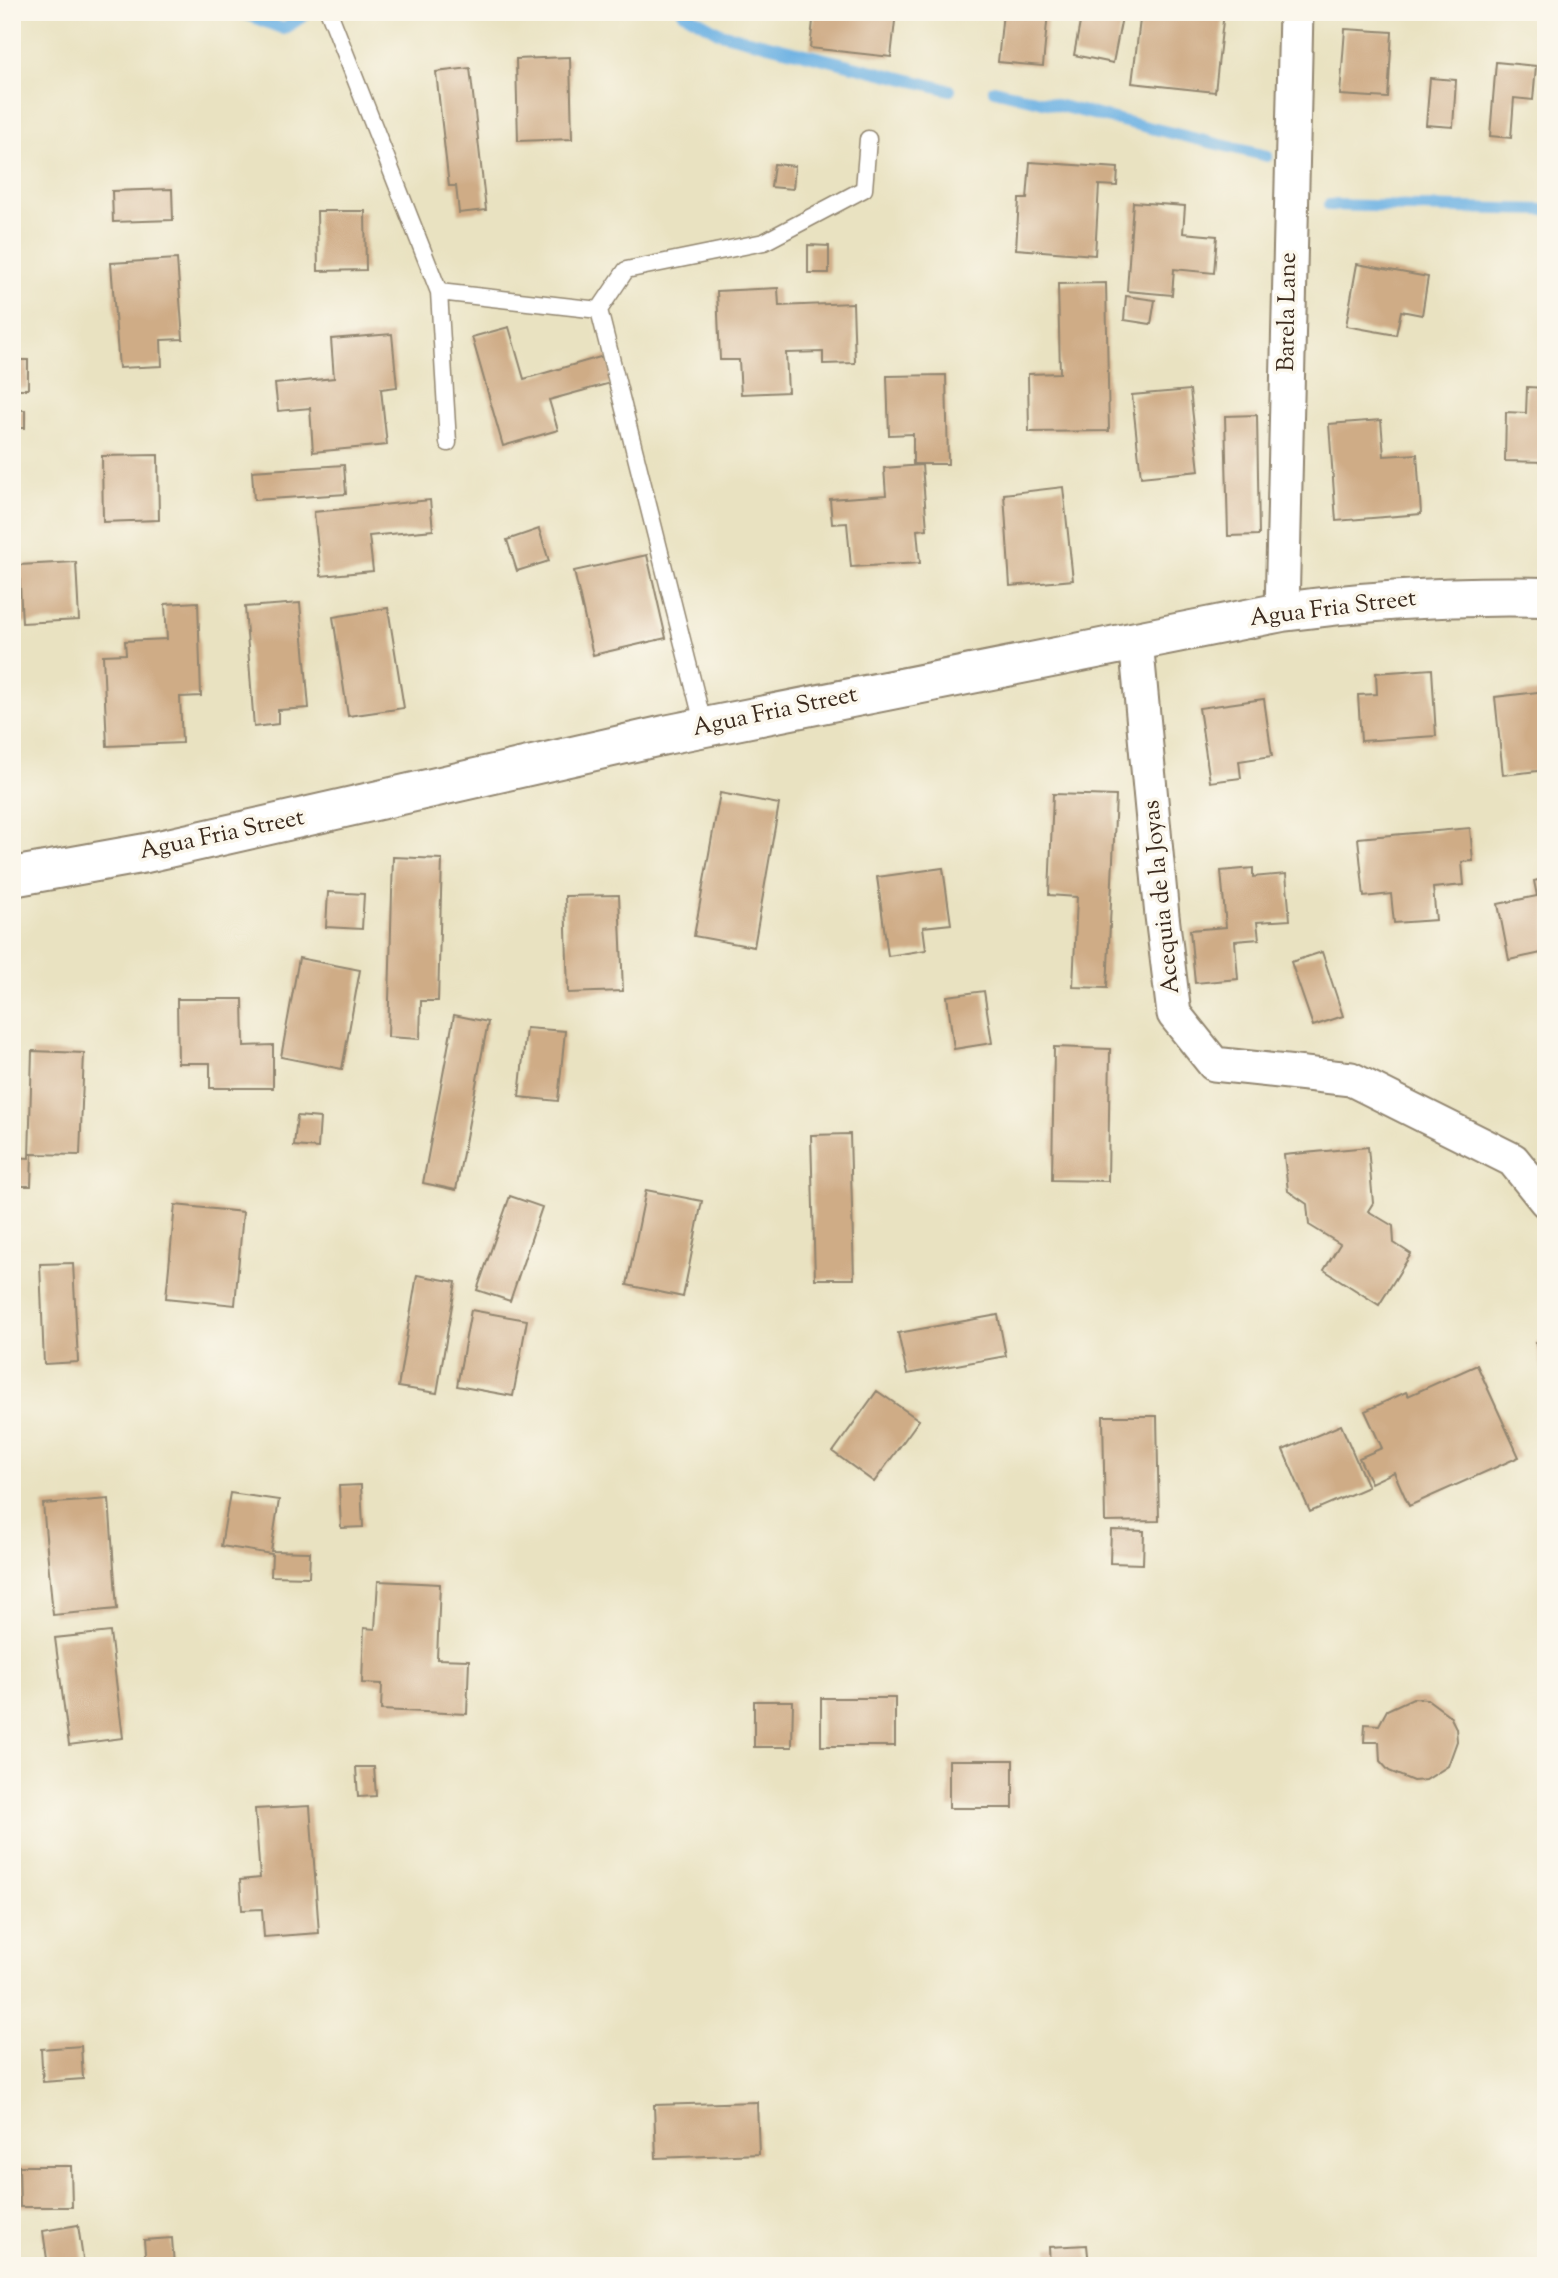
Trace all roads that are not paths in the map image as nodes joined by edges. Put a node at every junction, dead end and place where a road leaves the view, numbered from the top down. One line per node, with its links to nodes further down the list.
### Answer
1 (330, 12): 4 (lane)
2 (1296, 12): 8 (street, Barela Lane)
3 (868, 139): 5 (lane)
4 (439, 292): 5 (lane); 6 (lane)
5 (600, 310): 10 (lane)
6 (447, 443)
7 (1546, 597): 8 (street, Agua Fria Street)
8 (1282, 612): 9 (street, Agua Fria Street)
9 (1136, 640): 10 (street, Agua Fria Street); 12 (street, Acequia de la Joyas)
10 (704, 727): 11 (street, Agua Fria Street)
11 (12, 877)
12 (1546, 1200)

